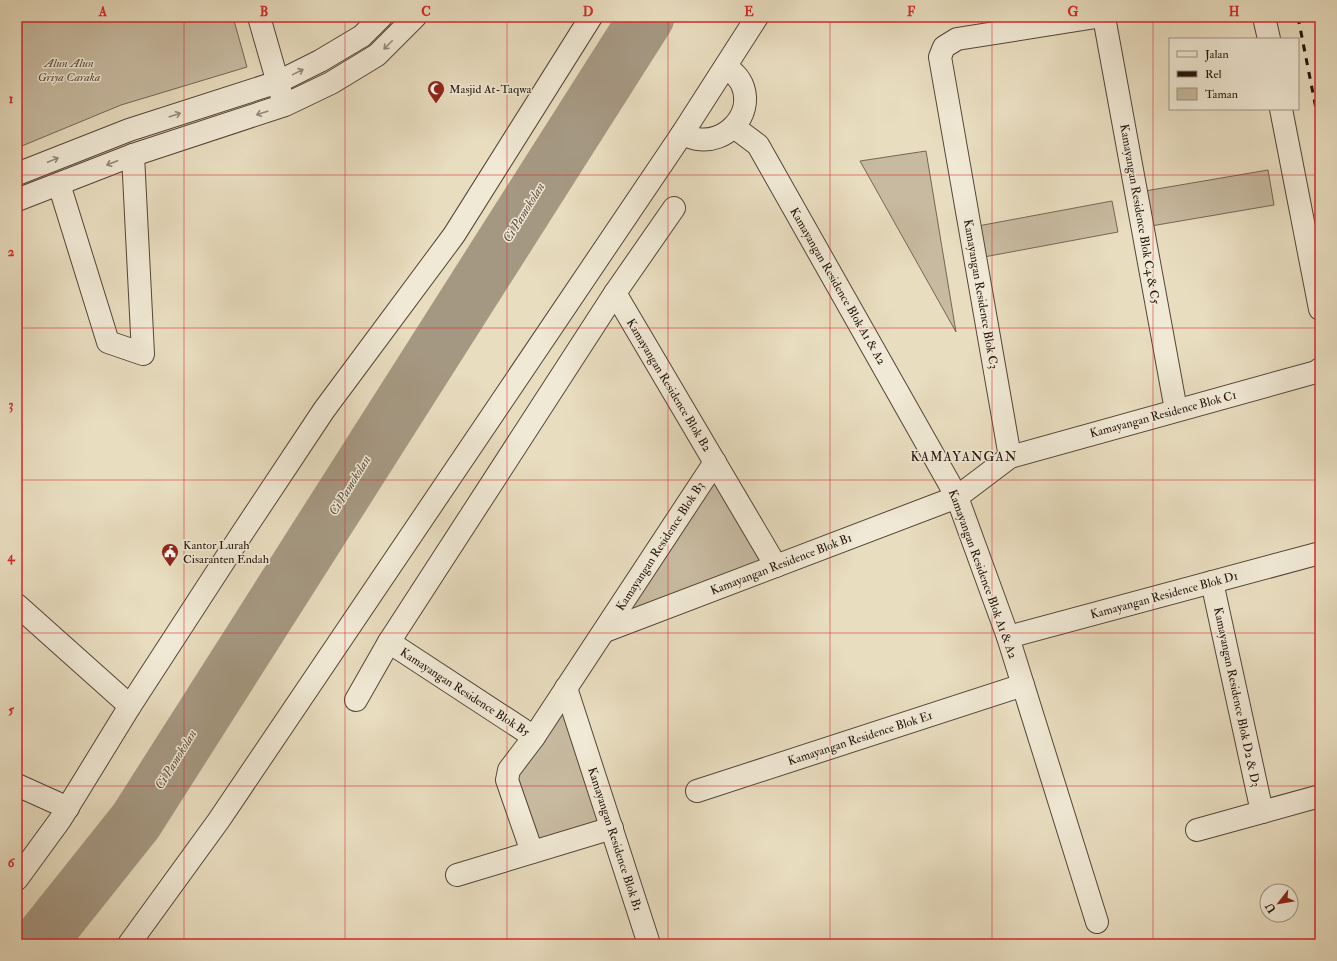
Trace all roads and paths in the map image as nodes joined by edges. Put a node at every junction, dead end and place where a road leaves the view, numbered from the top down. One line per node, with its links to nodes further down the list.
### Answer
1 (259, 17): 11 (street)
2 (381, 17): 11 (street, one-way to 2)
3 (414, 17): 12 (street, one-way to 12)
4 (591, 17): 38 (street)
5 (757, 17): 10 (street)
6 (1096, 17): 25 (street, Kamayangan Residence Blok C3)
7 (1104, 17): 24 (street, Kamayangan Residence Blok C4 & C5)
8 (1264, 17): 9 (street)
9 (1268, 38)
10 (726, 66): 14 (street); 15 (street)
11 (278, 82): 12 (street); 17 (street, one-way to 11)
12 (284, 105): 16 (street, one-way to 16)
13 (1281, 110): 22 (street)
14 (734, 127): 15 (street); 27 (street, Kamayangan Residence Blok A1 & A2)
15 (682, 134): 51 (street)
16 (133, 155): 18 (street, one-way to 18); 18 (street)
17 (17, 174)
18 (59, 184): 19 (street)
19 (17, 200)
20 (674, 208): 21 (street)
21 (615, 293): 26 (street, Kamayangan Residence Blok B2); 34 (street)
22 (1320, 309)
23 (1318, 371): 24 (street, Kamayangan Residence Blok C1)
24 (1176, 410): 25 (street, Kamayangan Residence Blok C1)
25 (1010, 457): 27 (street, Kamayangan Residence Blok B1)
26 (715, 462): 29 (street, Kamayangan Residence Blok B2); 32 (street, Kamayangan Residence Blok B3)
27 (957, 497): 29 (street, Kamayangan Residence Blok B1); 33 (street, Kamayangan Residence Blok A1 & A2)
28 (1320, 553): 30 (street, Kamayangan Residence Blok D1)
29 (776, 566): 32 (street, Kamayangan Residence Blok B1)
30 (1212, 582): 33 (street, Kamayangan Residence Blok D1); 44 (street, Kamayangan Residence Blok D2 & D3)
31 (17, 605): 38 (street)
32 (605, 631): 36 (street, Kamayangan Residence Blok B3)
33 (1008, 637): 35 (street, Kamayangan Residence Blok A1 & A2)
34 (389, 642): 37 (street); 39 (street, Kamayangan Residence Blok B5)
35 (1023, 685): 41 (street, Kamayangan Residence Blok E1); 50 (street, Kamayangan Residence Blok A1 & A2)
36 (566, 688): 39 (street); 45 (street, Kamayangan Residence Blok B1)
37 (356, 700)
38 (130, 706): 43 (street)
39 (534, 737): 47 (street, Kamayangan Residence Blok B5)
40 (17, 785): 43 (street)
41 (697, 791)
42 (1320, 796): 44 (street)
43 (68, 808): 49 (street)
44 (1262, 812): 46 (street)
45 (612, 828): 47 (street); 52 (street, Kamayangan Residence Blok B1)
46 (1197, 830)
47 (532, 852): 48 (street)
48 (458, 876)
49 (17, 879)
50 (1097, 922)
51 (128, 944)
52 (649, 944)

